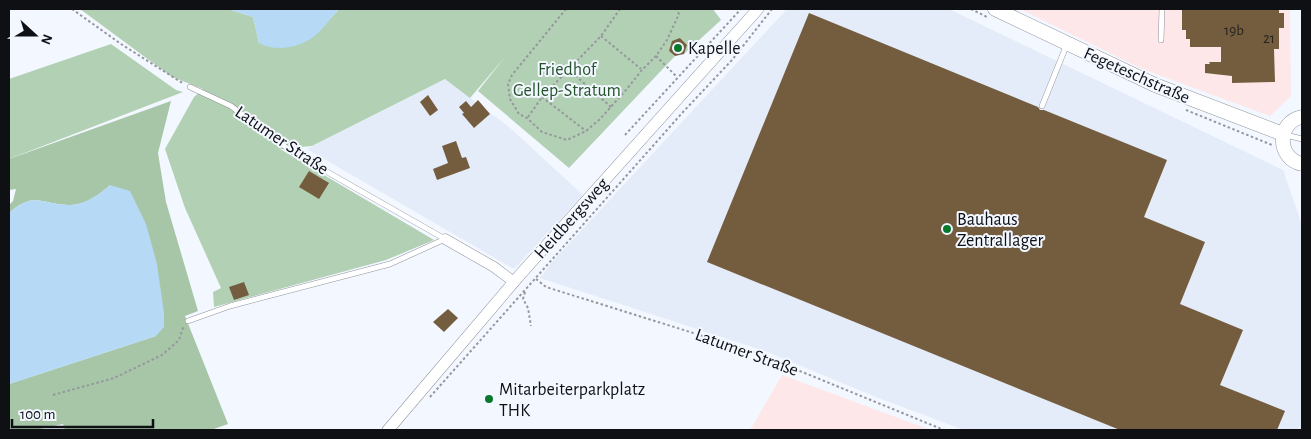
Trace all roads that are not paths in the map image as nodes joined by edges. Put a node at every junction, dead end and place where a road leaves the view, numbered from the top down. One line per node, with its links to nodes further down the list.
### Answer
1 (758, 9): 13 (street, Heidbergsweg)
2 (995, 9): 5 (main road, Fegeteschstraße)
3 (1162, 9): 4 (lane)
4 (1162, 40)
5 (1067, 44): 7 (lane); 9 (main road, Fegeteschstraße)
6 (190, 87): 12 (lane, Latumer Straße)
7 (1042, 106)
8 (1302, 117): 9 (main road)
9 (1283, 134): 10 (lane); 11 (main road)
10 (1302, 139)
11 (1302, 164)
12 (445, 238): 13 (street, Latumer Straße); 14 (lane)
13 (514, 282): 15 (street, Heidbergsweg)
14 (188, 321)
15 (388, 430)

